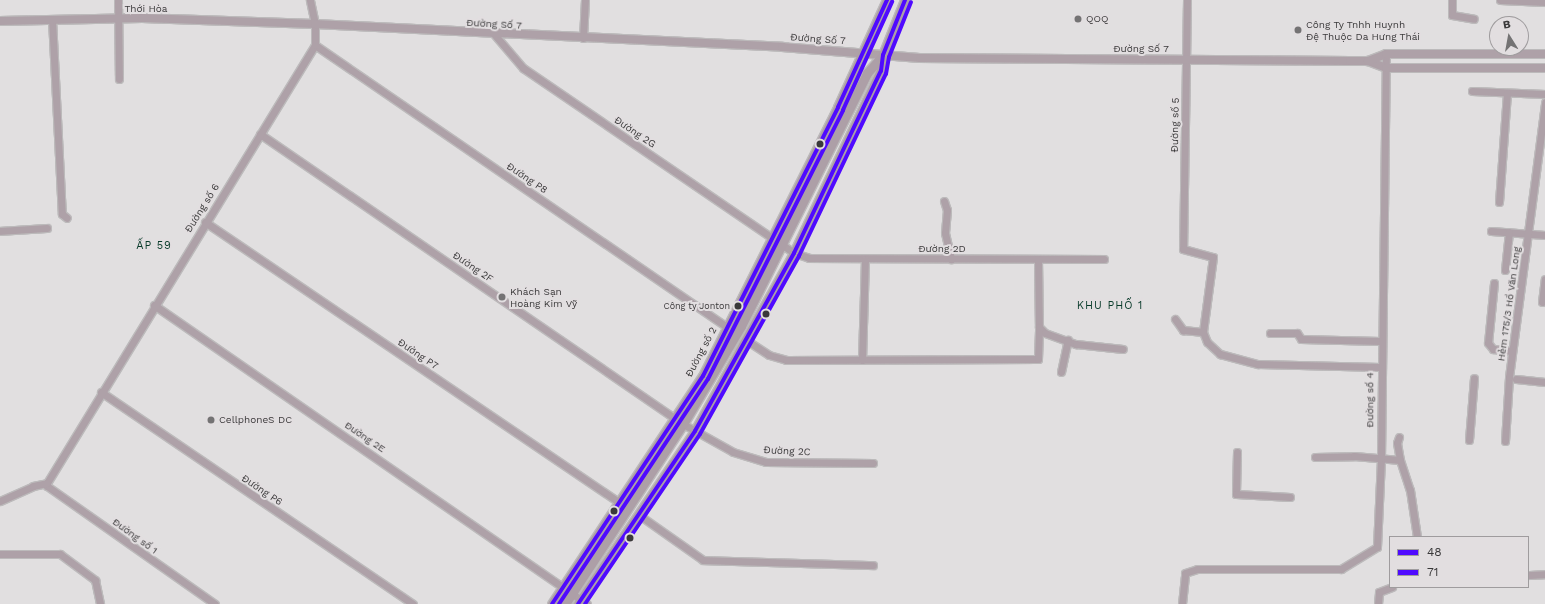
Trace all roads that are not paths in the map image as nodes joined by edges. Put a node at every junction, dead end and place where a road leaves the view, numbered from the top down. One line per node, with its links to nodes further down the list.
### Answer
1 (118, 0): 11 (street)
2 (310, 0): 14 (street)
3 (585, 0): 16 (street)
4 (887, 0): 18 (main road, Đường số 2)
5 (905, 0): 23 (main road, Đường số 2)
6 (1187, 0): 25 (street, Đường số 5)
7 (1452, 0): 12 (street)
8 (1500, 0): 9 (street)
9 (1545, 2)
10 (52, 19): 11 (street, Thới Hòa); 13 (street, Thới Hòa); 39 (street)
11 (120, 19): 14 (street, Thới Hòa); 31 (street)
12 (1474, 19)
13 (0, 21)
14 (315, 24): 15 (street, Đường Số 7); 17 (street)
15 (494, 34): 16 (street, Đường Số 7); 47 (street, Đường 2G)
16 (583, 38): 18 (street, Đường Số 7)
17 (315, 45): 36 (street, Đường số 6); 60 (street, Đường P8)
18 (864, 53): 23 (street, Đường Số 7); 30 (main road); 47 (main road, Đường số 2)
19 (1386, 54): 20 (street, Đường Số 7); 26 (street, Đường Số 7); 28 (street, Đường số 4)
20 (1489, 54)
21 (1529, 54): 22 (street, Đường Số 7)
22 (1545, 54)
23 (883, 55): 25 (street, Đường Số 7); 30 (main road, Đường số 2); 49 (main road, Đường số 2)
24 (1515, 56): 27 (street)
25 (1186, 60): 26 (street, Đường Số 7); 62 (street, Đường số 5)
26 (1368, 61): 28 (street, Đường Số 7)
27 (1515, 67): 28 (street, Đường Số 7); 29 (street, Đường Số 7)
28 (1386, 68): 67 (street, Đường số 4)
29 (1545, 68)
30 (867, 73): 48 (main road, Đường số 2)
31 (119, 79)
32 (1472, 92): 33 (street)
33 (1507, 93): 34 (street); 38 (street)
34 (1545, 94)
35 (1545, 102): 45 (street, Hẻm 175/3 Hồ Văn Long)
36 (260, 134): 40 (street, Đường số 6); 77 (street, Đường 2F)
37 (944, 201): 51 (street)
38 (1499, 202)
39 (67, 218)
40 (205, 222): 58 (street, Đường số 6); 91 (street, Đường P7)
41 (47, 228): 42 (street)
42 (0, 231)
43 (1491, 231): 44 (street)
44 (1509, 232): 45 (street); 54 (street)
45 (1529, 233): 46 (street); 69 (street, Hẻm 175/3 Hồ Văn Long)
46 (1545, 235)
47 (773, 237): 48 (street, Đường 2G); 60 (main road, Đường số 2)
48 (783, 245): 49 (street, Đường 2D); 64 (main road, Đường số 2)
49 (794, 253): 50 (street, Đường 2D); 65 (main road, Đường số 2)
50 (865, 259): 51 (street, Đường 2D); 70 (street)
51 (951, 259): 52 (street, Đường 2D)
52 (1038, 259): 53 (street, Đường 2D); 61 (street)
53 (1104, 260)
54 (1505, 270)
55 (1545, 279): 57 (street)
56 (1494, 283): 69 (street)
57 (1542, 302)
58 (154, 305): 76 (street, Đường số 6); 98 (street, Đường 2E)
59 (1175, 319): 62 (street)
60 (727, 327): 64 (street, Đường P8); 77 (main road, Đường số 2)
61 (1039, 327): 66 (street); 70 (street)
62 (1203, 332): 71 (street)
63 (1270, 332): 67 (street)
64 (737, 334): 78 (main road, Đường số 2)
65 (746, 340): 70 (street); 79 (main road, Đường số 2)
66 (1068, 340): 68 (street); 72 (street)
67 (1380, 340): 71 (street, Đường số 4)
68 (1124, 350)
69 (1512, 350): 74 (street, Hẻm 175/3 Hồ Văn Long)
70 (862, 360)
71 (1380, 367): 85 (street, Đường số 4)
72 (1062, 372)
73 (1474, 378): 81 (street)
74 (1512, 378): 75 (street); 82 (street, Hẻm 175/3 Hồ Văn Long)
75 (1545, 382)
76 (101, 392): 88 (street, Đường số 6); 104 (street, Đường P6)
77 (675, 418): 78 (street, Đường 2F); 91 (main road, Đường số 2)
78 (684, 424): 79 (street, Đường 2C); 100 (main road, Đường số 2)
79 (695, 431): 87 (street, Đường 2C); 92 (main road, Đường số 2)
80 (1399, 437): 86 (street)
81 (1469, 440)
82 (1505, 441)
83 (1237, 452): 89 (street)
84 (1315, 457): 85 (street)
85 (1381, 458): 86 (street); 107 (street, Đường số 4)
86 (1400, 460): 93 (street)
87 (873, 463)
88 (47, 483): 90 (street); 103 (street, Đường số 1)
89 (1290, 497)
90 (0, 501)
91 (619, 502): 98 (main road, Đường số 2)
92 (639, 515): 95 (street); 101 (main road, Đường số 2)
93 (1418, 536)
94 (0, 554): 102 (street)
95 (873, 565)
96 (1529, 574): 97 (street)
97 (1545, 574)
98 (564, 587): 100 (street, Đường 2E); 105 (main road, Đường số 2)
99 (1389, 588): 108 (street)
100 (573, 593): 101 (street, Đường 2E); 106 (main road, Đường số 2)
101 (582, 603)
102 (100, 604)
103 (215, 604)
104 (413, 604)
105 (552, 604)
106 (565, 604)
107 (1182, 604)
108 (1378, 604)

